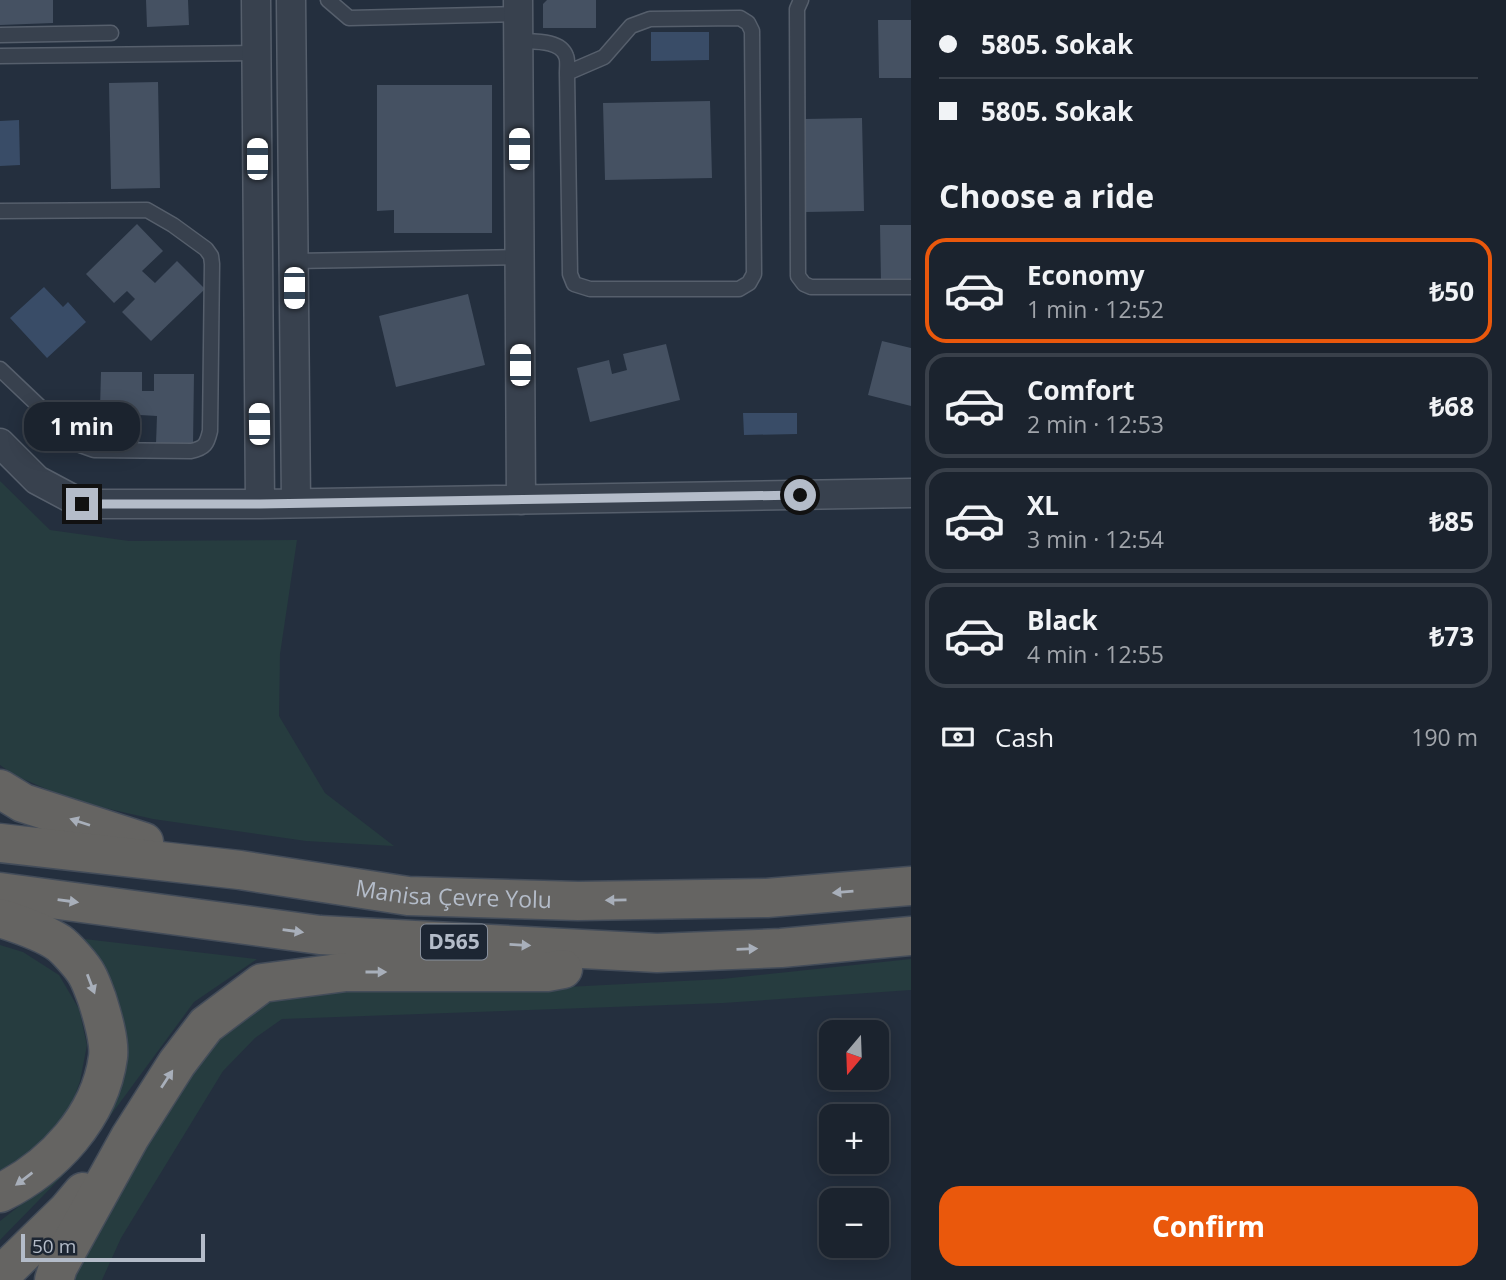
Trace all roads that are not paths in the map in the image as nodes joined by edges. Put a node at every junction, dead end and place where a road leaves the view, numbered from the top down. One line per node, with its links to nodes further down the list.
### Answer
1 (256, 0): 8 (street)
2 (291, 0): 13 (street)
3 (328, 0): 5 (lane)
4 (801, 0): 14 (lane)
5 (518, 19): 10 (lane); 12 (street)
6 (111, 33): 7 (lane)
7 (0, 35)
8 (257, 52): 9 (lane); 20 (street)
9 (0, 56)
10 (567, 73): 10 (lane)
11 (0, 211): 15 (lane)
12 (519, 257): 13 (lane); 18 (street)
13 (293, 261): 19 (street)
14 (911, 287)
15 (0, 369)
16 (0, 443): 20 (street)
17 (911, 493): 18 (street)
18 (521, 500): 19 (street)
19 (296, 503): 20 (street)
20 (260, 504)
21 (0, 789): 23 (highway, one-way to 21)
22 (0, 843): 23 (highway, Manisa Çevre Yolu / D565)
23 (240, 870): 24 (highway, Manisa Çevre Yolu / D565, one-way to 23)
24 (911, 886)
25 (0, 892): 28 (highway, Manisa Çevre Yolu / D565, one-way to 28)
26 (0, 918): 30 (highway, one-way to 30)
27 (911, 936): 28 (highway, Manisa Çevre Yolu / D565, one-way to 27)
28 (657, 953): 29 (highway, one-way to 28)
29 (130, 1136): 31 (highway); 32 (highway)
30 (0, 1193)
31 (0, 1276)
32 (54, 1280)

